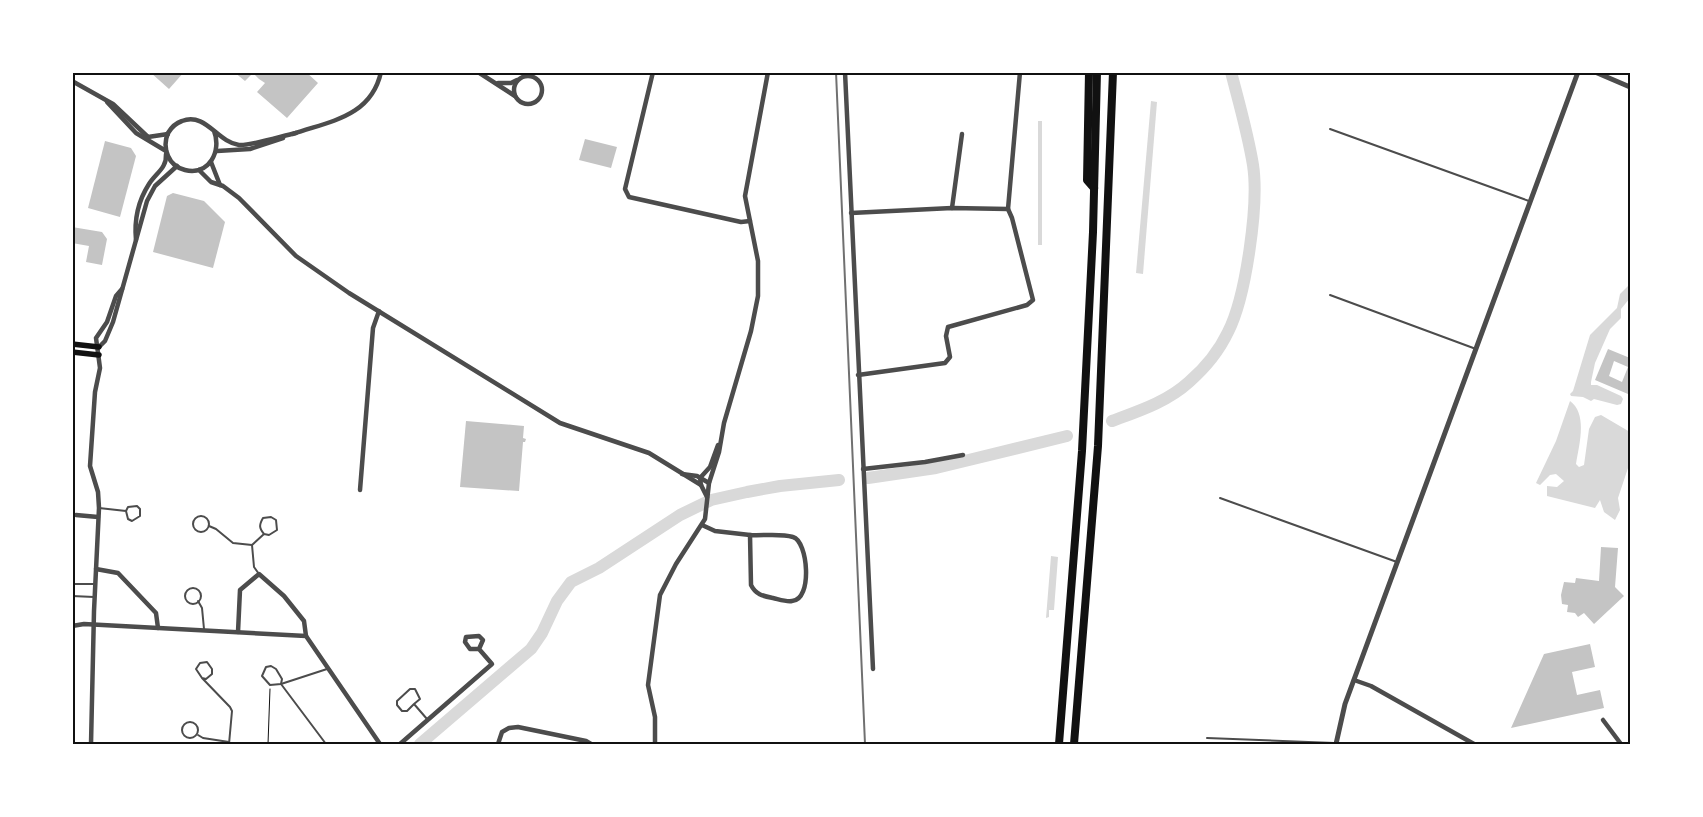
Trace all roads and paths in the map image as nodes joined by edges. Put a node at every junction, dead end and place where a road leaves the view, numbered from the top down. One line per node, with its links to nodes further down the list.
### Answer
1 (381, 72): 23 (street)
2 (478, 72): 17 (street)
3 (537, 72): 14 (street)
4 (653, 72): 37 (street)
5 (768, 72): 37 (street)
6 (845, 72): 36 (street)
7 (1020, 72): 35 (street)
8 (1089, 72): 32 (highway)
9 (1097, 72): 32 (highway)
10 (1578, 72): 33 (street)
11 (1595, 72): 18 (street)
12 (530, 74): 14 (street); 15 (street)
13 (1114, 74): 103 (highway)
14 (538, 79): 19 (street)
15 (518, 80): 17 (street); 19 (street)
16 (72, 81): 20 (street)
17 (494, 82): 19 (street)
18 (1630, 87)
19 (515, 96)
20 (106, 101): 24 (street); 26 (street)
21 (1330, 129): 33 (lane)
22 (214, 131): 23 (street); 24 (street); 27 (street)
23 (296, 133): 27 (street)
24 (168, 134): 26 (street)
25 (962, 134): 34 (street)
26 (166, 151): 29 (street); 38 (street)
27 (217, 151): 28 (street)
28 (211, 162): 30 (street); 31 (street)
29 (176, 166): 30 (street); 38 (street)
30 (199, 170): 31 (street)
31 (220, 184): 41 (street)
32 (1094, 188): 102 (highway)
33 (1530, 201): 44 (street)
34 (952, 208): 35 (street); 36 (street)
35 (1008, 209): 47 (street)
36 (851, 212): 47 (street)
37 (750, 221): 48 (street)
38 (136, 244): 39 (street)
39 (122, 289): 43 (street); 43 (street)
40 (1330, 295): 44 (lane)
41 (379, 311): 51 (street); 55 (street)
42 (72, 344): 43 (main road)
43 (99, 347): 46 (street)
44 (1476, 349): 67 (street)
45 (72, 352): 46 (main road)
46 (99, 355): 58 (street)
47 (858, 375): 50 (street)
48 (720, 440): 52 (street); 53 (street)
49 (963, 455): 50 (street)
50 (863, 469): 83 (street)
51 (681, 473): 52 (street); 54 (street)
52 (700, 478): 53 (street); 54 (street)
53 (709, 483): 56 (street)
54 (700, 486): 56 (street)
55 (360, 490)
56 (707, 497): 62 (street)
57 (1220, 498): 67 (lane)
58 (99, 508): 59 (lane); 61 (street)
59 (126, 511): 59 (lane)
60 (76, 515): 61 (street)
61 (98, 517): 68 (street)
62 (702, 525): 65 (street); 101 (street)
63 (209, 526): 63 (lane); 66 (lane)
64 (264, 534): 64 (lane); 66 (lane)
65 (750, 535): 65 (street)
66 (252, 545): 69 (lane)
67 (1397, 562): 85 (street)
68 (96, 569): 71 (street); 77 (street)
69 (259, 574): 79 (street); 80 (street)
70 (72, 584): 71 (lane)
71 (95, 584): 73 (street)
72 (72, 596): 73 (lane)
73 (94, 597): 75 (street)
74 (198, 601): 74 (lane); 78 (lane)
75 (94, 625): 76 (street); 77 (street); 93 (street)
76 (72, 626)
77 (158, 628): 78 (street)
78 (205, 632): 79 (street)
79 (238, 632): 80 (street)
80 (306, 636): 82 (street)
81 (479, 649): 90 (street)
82 (327, 669): 86 (lane); 97 (street)
83 (873, 669)
84 (202, 678): 84 (lane); 94 (lane)
85 (1354, 680): 104 (street); 105 (street)
86 (281, 684): 87 (lane); 87 (lane); 96 (lane)
87 (270, 685): 95 (path)
88 (414, 704): 88 (lane); 90 (lane)
89 (1603, 720): 106 (street)
90 (428, 721): 98 (street)
91 (197, 734): 91 (lane); 94 (lane)
92 (1207, 738): 104 (lane)
93 (91, 744)
94 (229, 744)
95 (268, 744)
96 (326, 744)
97 (380, 744)
98 (400, 744)
99 (498, 744): 100 (street)
100 (591, 744)
101 (655, 744)
102 (1059, 744)
103 (1074, 744)
104 (1336, 744)
105 (1474, 744)
106 (1621, 744)

